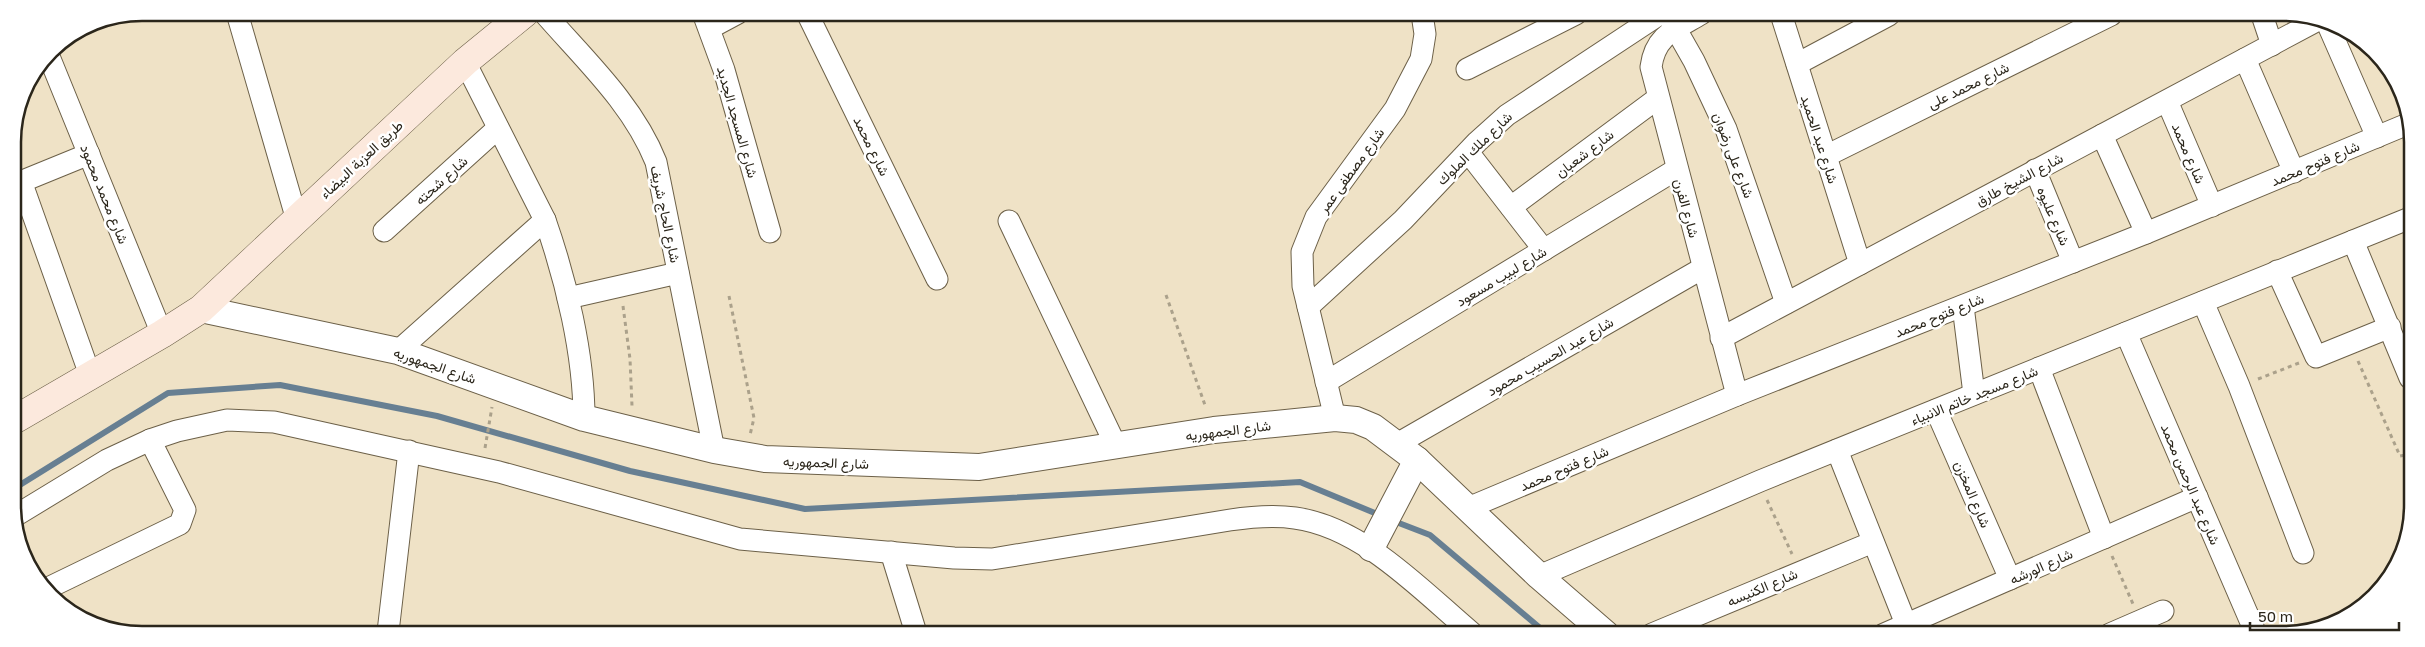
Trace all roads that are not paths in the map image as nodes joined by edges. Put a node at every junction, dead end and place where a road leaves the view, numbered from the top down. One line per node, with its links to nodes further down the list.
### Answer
1 (707, 21): 43 (street, شارع المسجد الجديد)
2 (1423, 21): 57 (street, شارع مصطفى عمر)
3 (1561, 21): 21 (street)
4 (1649, 21): 28 (street, شارع ملك الملوك)
5 (1783, 21): 20 (street, شارع عبد الحميد)
6 (1876, 21): 20 (street)
7 (2099, 21): 30 (street, شارع محمد على)
8 (2264, 21): 16 (street)
9 (239, 22): 38 (street)
10 (514, 22): 19 (main road, طريق العزبة البيضاء)
11 (552, 22): 51 (street, شارع الحاج شريف)
12 (811, 22): 52 (street, شارع محمد)
13 (1672, 22): 22 (street, شارع الفرن); 55 (street, شارع على رضوان)
14 (2310, 24): 16 (street, شارع الشيخ طارق)
15 (2331, 31): 27 (street)
16 (2272, 45): 17 (street, شارع الشيخ طارق)
17 (2245, 59): 23 (street, شارع الشيخ طارق); 33 (street)
18 (51, 62): 29 (street, شارع محمد محمود)
19 (465, 62): 25 (street); 38 (main road, طريق العزبة البيضاء)
20 (1797, 64): 30 (street, شارع عبد الحميد)
21 (1467, 69)
22 (1658, 98): 31 (street, شارع الفرن); 37 (street, شارع شعبان)
23 (2167, 101): 26 (street, شارع الشيخ طارق); 36 (street, شارع محمد)
24 (2403, 126): 27 (street, شارع فتوح محمد)
25 (498, 128): 39 (street); 42 (street, شارع شحته)
26 (2102, 135): 32 (street, شارع الشيخ طارق); 44 (street)
27 (2377, 137): 33 (street, شارع فتوح محمد)
28 (1468, 152): 37 (street); 57 (street, شارع ملك الملوك)
29 (89, 154): 34 (street); 61 (street, شارع محمد محمود)
30 (1826, 156): 48 (street, شارع عبد الحميد)
31 (1676, 169): 46 (street, شارع لبيب مسعود); 49 (street, شارع الفرن)
32 (2035, 170): 47 (street, شارع عليوه); 48 (street, شارع الشيخ طارق)
33 (2294, 172): 36 (street, شارع فتوح محمد)
34 (22, 181)
35 (22, 196): 66 (street)
36 (2212, 206): 44 (street, شارع فتوح محمد)
37 (1511, 207): 46 (street)
38 (296, 220): 58 (main road, طريق العزبة البيضاء)
39 (545, 220): 53 (street); 63 (street)
40 (2404, 220): 45 (street, شارع مسجد خاتم الانبياء)
41 (1009, 221): 75 (street)
42 (384, 231)
43 (770, 232)
44 (2146, 233): 47 (street, شارع فتوح محمد)
45 (2353, 241): 50 (street, شارع مسجد خاتم الانبياء); 59 (street)
46 (1544, 250): 67 (street, شارع لبيب مسعود)
47 (2073, 262): 56 (street, شارع فتوح محمد)
48 (1860, 264): 55 (street, شارع الشيخ طارق)
49 (1703, 268): 62 (street, شارع الفرن); 79 (street, شارع عبد الحسيب محمود)
50 (2277, 271): 54 (street, شارع مسجد خاتم الانبياء); 59 (street)
51 (678, 273): 53 (street); 76 (street, شارع الحاج شريف)
52 (937, 279)
53 (568, 298): 72 (street)
54 (2203, 302): 60 (street, شارع مسجد خاتم الانبياء); 87 (street)
55 (1786, 303): 62 (street, شارع الشيخ طارق)
56 (1963, 306): 68 (street); 69 (street, شارع فتوح محمد)
57 (1308, 307): 67 (street, شارع مصطفى عمر)
58 (201, 309): 61 (main road); 63 (street, شارع الجمهوريه)
59 (2390, 327): 64 (street)
60 (2126, 333): 65 (street, شارع مسجد خاتم الانبياء); 80 (street, شارع عبد الرحمن محمد)
61 (162, 334): 66 (main road)
62 (1721, 338): 69 (street, شارع الفرن)
63 (398, 351): 72 (street, شارع الجمهوريه)
64 (2404, 363)
65 (2039, 368): 68 (street, شارع مسجد خاتم الانبياء); 83 (street)
66 (90, 375): 71 (main road)
67 (1326, 382): 73 (street, شارع مصطفى عمر)
68 (1974, 394): 70 (street, شارع مسجد خاتم الانبياء)
69 (1736, 395): 81 (street, شارع فتوح محمد)
70 (1936, 410): 77 (street, شارع مسجد خاتم الانبياء); 89 (street, شارع المخزن)
71 (21, 416)
72 (584, 418): 76 (street, شارع الجمهوريه)
73 (1336, 418): 75 (street, شارع الجمهوريه); 79 (street, شارع الجمهوريه)
74 (150, 440): 78 (street); 82 (street); 90 (street)
75 (1116, 446): 76 (street, شارع الجمهوريه)
76 (714, 450)
77 (1837, 450): 85 (street); 88 (street, شارع مسجد خاتم الانبياء)
78 (409, 451): 86 (street); 98 (street)
79 (1407, 452): 81 (street, شارع الجمهوريه); 84 (street)
80 (2197, 497): 83 (street, شارع الورشه); 97 (street, شارع عبد الرحمن محمد)
81 (1468, 508): 88 (street, شارع الجمهوريه)
82 (22, 512)
83 (2104, 538): 89 (street, شارع الورشه)
84 (1376, 539): 86 (street); 93 (street)
85 (1873, 542): 92 (street); 95 (street, شارع الكنيسه)
86 (891, 552): 99 (street)
87 (2303, 552)
88 (1539, 576): 94 (street, شارع الجمهوريه)
89 (2010, 579): 92 (street, شارع الورشه)
90 (53, 586)
91 (2163, 611): 96 (street)
92 (1906, 624)
93 (1464, 625)
94 (1596, 625)
95 (1672, 625)
96 (2131, 625)
97 (2252, 625)
98 (389, 626)
99 (914, 626)

